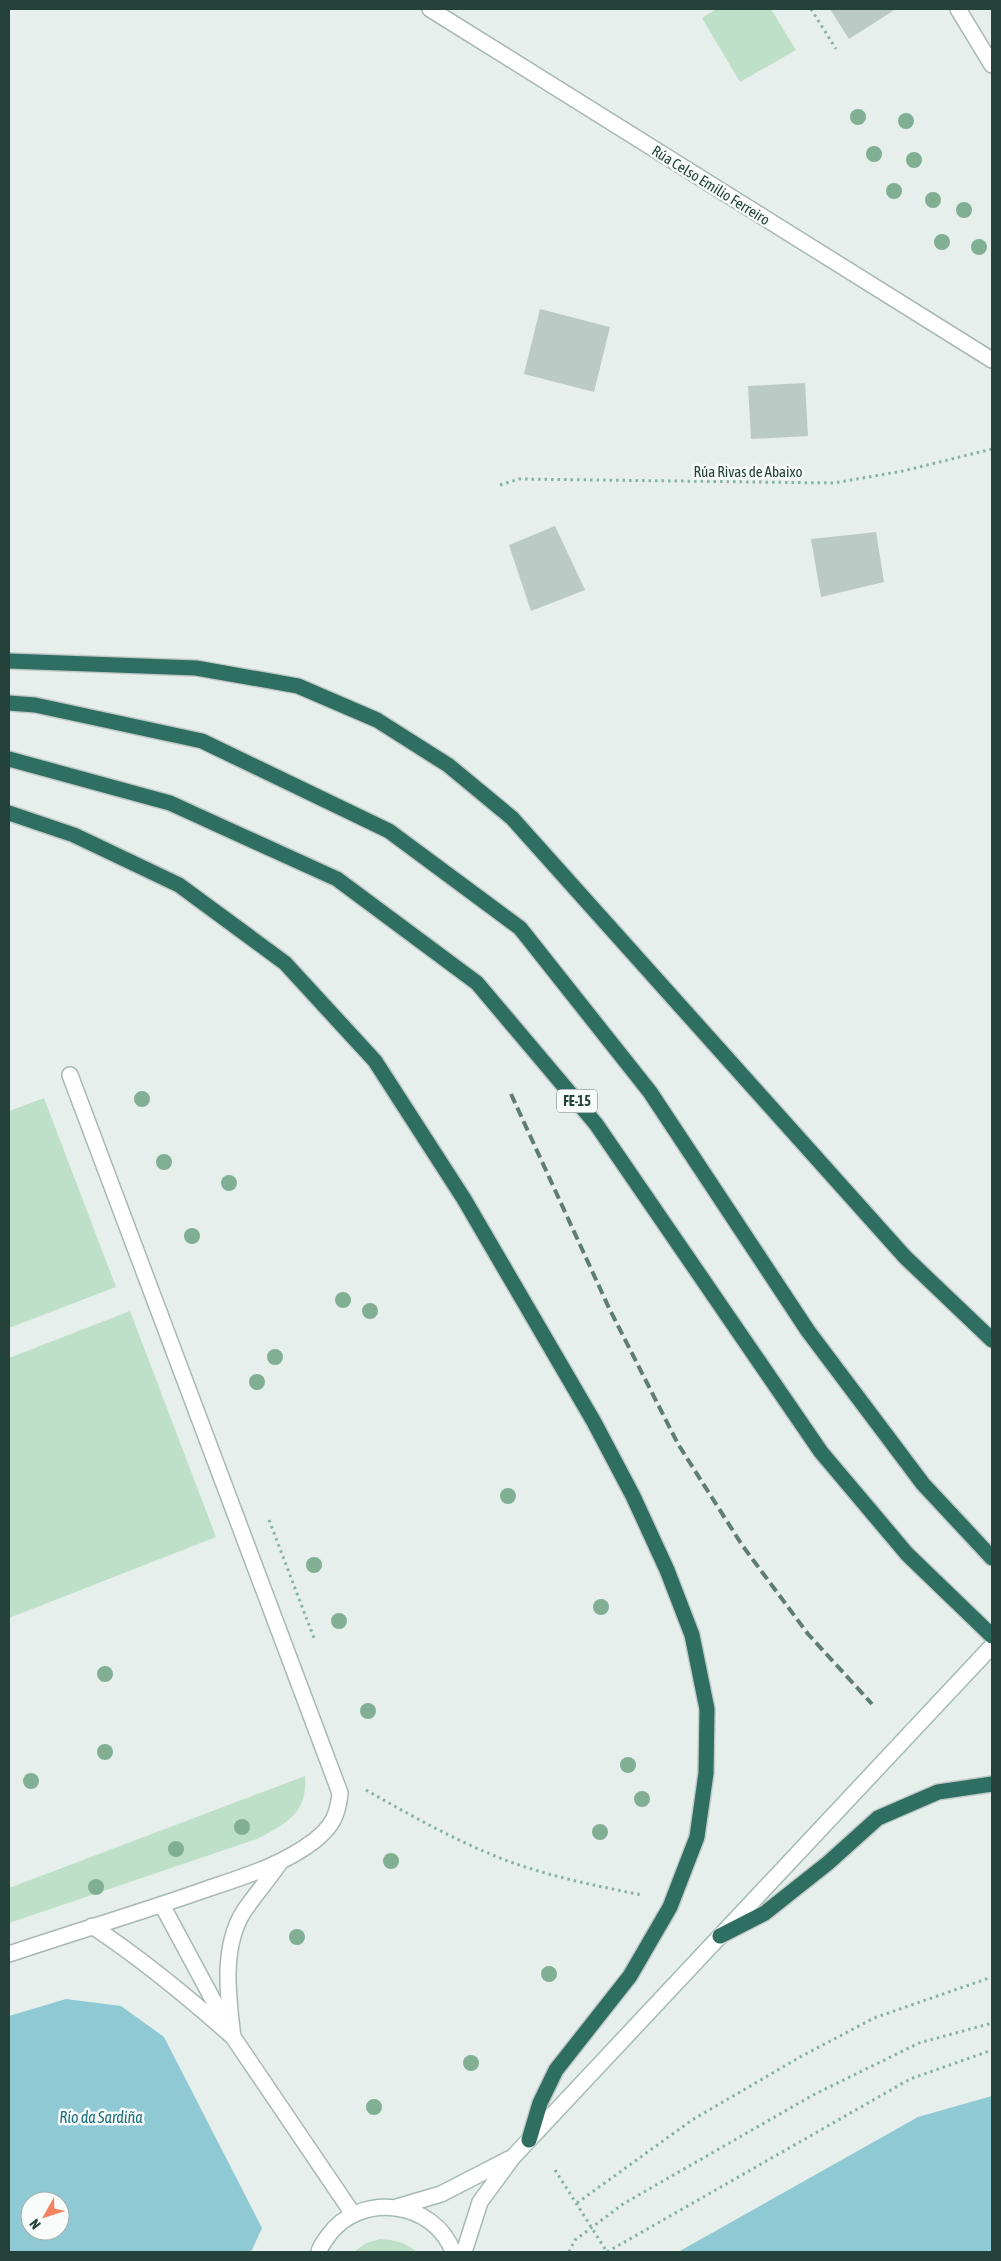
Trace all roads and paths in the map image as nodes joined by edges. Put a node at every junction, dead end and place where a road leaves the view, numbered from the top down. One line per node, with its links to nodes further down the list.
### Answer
1 (430, 9): 6 (street, Rúa Celso Emilio Ferreiro)
2 (811, 9): 4 (path)
3 (958, 9): 5 (street)
4 (836, 49)
5 (992, 65)
6 (992, 360)
7 (992, 449): 8 (path, Rúa Rivas de Abaixo)
8 (500, 485)
9 (9, 660): 14 (highway)
10 (9, 703): 15 (highway)
11 (9, 759): 16 (highway, FE-15)
12 (9, 813): 30 (highway)
13 (70, 1075): 20 (street)
14 (992, 1340)
15 (992, 1558)
16 (992, 1636)
17 (992, 1646): 24 (street)
18 (992, 1784): 24 (highway)
19 (366, 1790): 21 (path)
20 (279, 1864): 22 (street); 28 (street)
21 (642, 1895)
22 (162, 1905): 23 (street); 28 (street)
23 (92, 1926): 25 (street); 28 (street)
24 (720, 1936): 30 (street)
25 (9, 1954)
26 (992, 1977): 33 (path)
27 (992, 2022): 36 (path)
28 (233, 2037): 35 (street)
29 (992, 2050): 41 (path)
30 (529, 2140): 31 (street)
31 (513, 2157): 34 (street); 39 (street)
32 (555, 2170): 33 (path)
33 (577, 2203): 36 (path)
34 (397, 2207): 35 (street); 38 (street)
35 (353, 2214): 37 (street)
36 (592, 2227): 40 (path); 41 (path)
37 (318, 2252)
38 (454, 2252)
39 (464, 2252)
40 (569, 2252)
41 (607, 2252)

